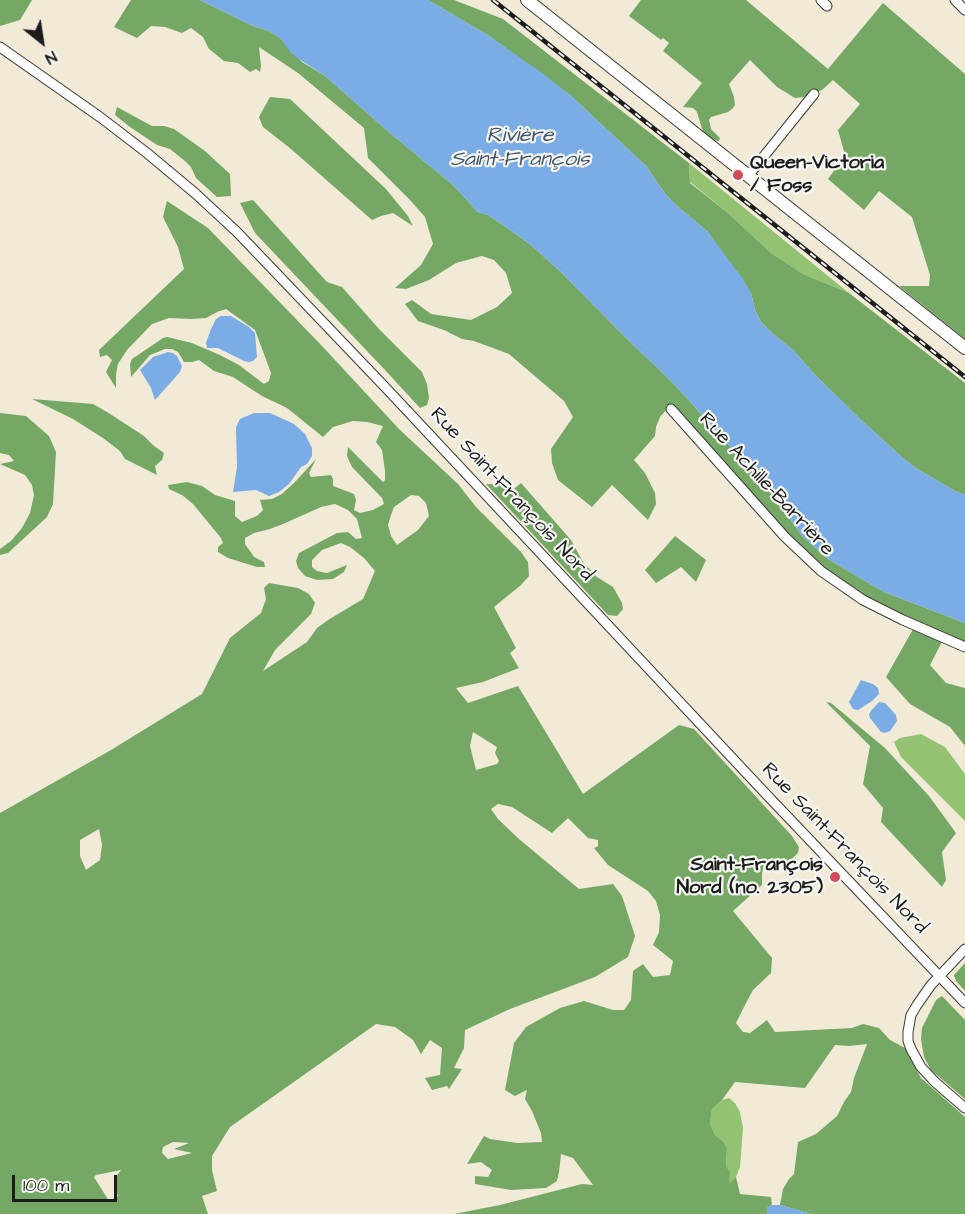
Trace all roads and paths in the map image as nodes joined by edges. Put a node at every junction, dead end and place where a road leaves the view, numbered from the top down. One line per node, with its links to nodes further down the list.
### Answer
1 (527, 0): 6 (main road)
2 (955, 0): 3 (street)
3 (965, 10)
4 (0, 46): 11 (street, Rue Saint-François Nord)
5 (814, 94): 6 (street)
6 (748, 177): 7 (main road)
7 (965, 348)
8 (671, 409): 9 (street, Rue Achille-Barrière)
9 (965, 647)
10 (965, 949): 11 (street)
11 (940, 976): 12 (street, Rue Saint-François Nord); 13 (street)
12 (965, 1003)
13 (965, 1108)

